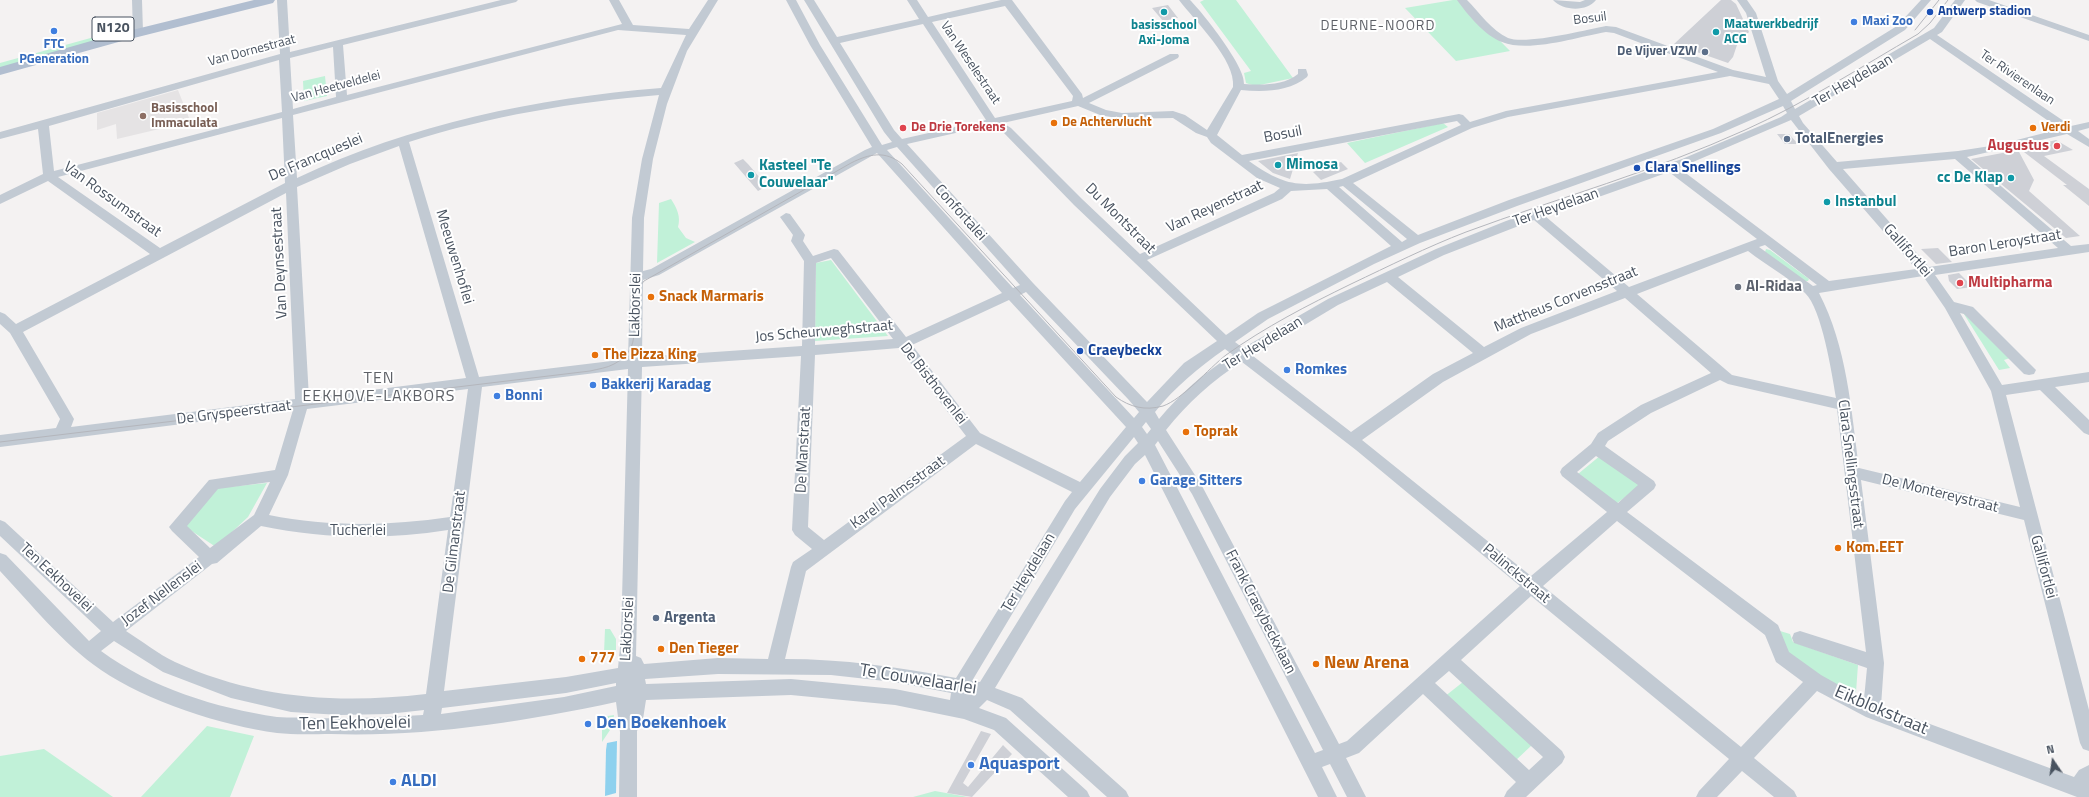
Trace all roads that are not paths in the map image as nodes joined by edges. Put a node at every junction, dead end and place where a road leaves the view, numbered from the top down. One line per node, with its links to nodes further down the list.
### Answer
1 (137, 0): 23 (street)
2 (228, 0): 23 (main road, N120)
3 (269, 0): 23 (main road, N120)
4 (282, 0): 30 (street, Van Deynsestraat)
5 (513, 0): 29 (street, Van Dornestraat)
6 (614, 0): 24 (street)
7 (713, 0): 25 (street, Lakborslei)
8 (791, 0): 54 (street, Confortalei)
9 (809, 0): 28 (street, Confortalei)
10 (912, 0): 22 (street, Van Weselestraat)
11 (1462, 0): 35 (street, Bosuil)
12 (1558, 0): 13 (street)
13 (1591, 0)
14 (1742, 0): 36 (street, Gallifortlei)
15 (1926, 0): 41 (street, Ter Heydelaan)
16 (1960, 0): 26 (street, Ter Heydelaan)
17 (1966, 0): 21 (street)
18 (1980, 0): 21 (street)
19 (1007, 1): 22 (street); 40 (street)
20 (1189, 1): 37 (street)
21 (2007, 11): 27 (street)
22 (925, 21): 28 (street); 44 (street, Van Weselestraat)
23 (138, 27): 32 (main road, N120); 34 (main road, N120)
24 (629, 27): 25 (street, Van Heetveldelei); 39 (street, Van Heetveldelei)
25 (688, 32): 38 (street, Lakborslei)
26 (1930, 35): 43 (street, Ter Heydelaan); 48 (street, Ter Rivierenlaan)
27 (2089, 38)
28 (834, 41): 52 (street, Confortalei)
29 (338, 43): 30 (street, Van Dornestraat); 39 (street)
30 (286, 56): 42 (street, Van Deynsestraat); 45 (street, Van Dornestraat)
31 (1174, 56): 40 (street)
32 (0, 61)
33 (1302, 70): 37 (street)
34 (0, 71)
35 (1730, 73): 36 (street, Bosuil); 47 (street, Bosuil)
36 (1773, 83): 41 (street, Gallifortlei)
37 (1238, 87): 49 (street)
38 (660, 92): 51 (street, De Francqueslei); 78 (street, Lakborslei)
39 (342, 100): 42 (street, Van Heetveldelei)
40 (1077, 101): 44 (street); 49 (street)
41 (1781, 102): 43 (street, Gallifortlei); 67 (street, Ter Heydelaan)
42 (288, 114): 59 (street, Van Heetveldelei); 61 (street, Van Deynsestraat)
43 (1789, 117): 57 (street, Gallifortlei); 58 (street, Ter Heydelaan)
44 (992, 121): 52 (street); 74 (street, Du Montstraat)
45 (43, 124): 50 (street, Van Dornestraat); 59 (street, Van Rossumstraat)
46 (2089, 124): 48 (street)
47 (1468, 126): 56 (street, Bosuil); 60 (street, Bosuil)
48 (2069, 130): 53 (street, Ter Rivierenlaan); 55 (street)
49 (1211, 135): 56 (street)
50 (0, 136)
51 (403, 141): 61 (street, De Francqueslei); 96 (street, Meeuwenhoflei)
52 (899, 143): 54 (street); 79 (street, Confortalei)
53 (2089, 144)
54 (879, 149): 78 (street); 83 (street, Confortalei)
55 (1958, 155): 57 (street); 72 (street)
56 (1241, 159): 63 (street)
57 (1833, 166): 76 (street, Gallifortlei)
58 (1671, 168): 65 (street, Ter Heydelaan); 68 (street)
59 (49, 176): 64 (street, Van Heetveldelei); 73 (street, Van Rossumstraat)
60 (1345, 182): 62 (street, Bosuil); 67 (street)
61 (292, 184): 73 (street, De Francqueslei); 99 (street, Van Deynsestraat)
62 (1330, 186): 63 (street); 70 (street)
63 (1288, 187): 74 (street, Van Reyenstraat)
64 (0, 200)
65 (1536, 215): 77 (street, Ter Heydelaan); 82 (street)
66 (786, 217): 75 (street)
67 (1416, 240): 70 (street, Ter Heydelaan)
68 (1766, 240): 69 (street, Mattheus Corvensstraat); 80 (street)
69 (1749, 246): 81 (street, Clara Snellingsstraat); 82 (street, Mattheus Corvensstraat)
70 (1400, 247): 88 (street, Ter Heydelaan)
71 (2089, 248): 72 (street, Baron Leroystraat)
72 (2068, 251): 76 (street, Baron Leroystraat)
73 (159, 254): 86 (street, De Francqueslei)
74 (1137, 259): 88 (street, Du Montstraat)
75 (810, 261): 87 (street, De Bisthovenlei); 89 (street, De Manstraat)
76 (1927, 273): 80 (street, Baron Leroystraat); 84 (street, Gallifortlei)
77 (1388, 276): 90 (street); 91 (street, Ter Heydelaan)
78 (637, 277): 92 (street, Lakborslei)
79 (1028, 286): 83 (street, Jos Scheurweghstraat); 101 (street, Confortalei)
80 (1827, 286): 81 (street)
81 (1812, 292): 100 (street, Clara Snellingsstraat)
82 (1626, 293): 90 (street, Mattheus Corvensstraat); 94 (street)
83 (1012, 294): 87 (street, Jos Scheurweghstraat); 102 (street, Confortalei)
84 (1950, 306): 93 (street); 98 (street, Gallifortlei)
85 (0, 317): 86 (street)
86 (15, 330): 105 (street)
87 (901, 342): 89 (street, Jos Scheurweghstraat); 106 (street, De Bisthovenlei)
88 (1226, 342): 91 (street, Du Montstraat); 101 (street, Ter Heydelaan)
89 (809, 350): 92 (street, Jos Scheurweghstraat); 119 (street, De Manstraat)
90 (1482, 354): 107 (street, Mattheus Corvensstraat)
91 (1243, 355): 104 (street, Ter Heydelaan); 107 (street, Palinckstraat)
92 (634, 363): 96 (street, De Gryspeerstraat); 130 (street, Lakborslei)
93 (2029, 370)
94 (1721, 374): 100 (street); 110 (street)
95 (2089, 377): 97 (street)
96 (474, 384): 99 (street, De Gryspeerstraat); 117 (street, De Gilmanstraat)
97 (2044, 385): 98 (street); 103 (street)
98 (1998, 391): 115 (street, Gallifortlei)
99 (302, 404): 105 (street, De Gryspeerstraat); 112 (street, Jozef Nellenslei)
100 (1844, 405): 111 (street, Clara Snellingsstraat)
101 (1147, 412): 102 (street, Ter Heydelaan); 104 (street)
102 (1134, 427): 109 (street); 113 (street, Ter Heydelaan)
103 (2089, 429)
104 (1159, 430): 109 (street, Ter Heydelaan); 146 (street, Frank Craeybeckxlaan)
105 (62, 433): 108 (street, De Gryspeerstraat)
106 (975, 437): 113 (street, De Bisthovenlei); 119 (street, Karel Palmsstraat)
107 (1351, 440): 122 (street, Palinckstraat)
108 (0, 441)
109 (1147, 444): 136 (street, Ter Heydelaan); 148 (street, Frank Craeybeckxlaan)
110 (1596, 448): 114 (street, Eikblokstraat); 114 (street)
111 (1852, 472): 115 (street, De Montereystraat); 127 (street, Clara Snellingsstraat)
112 (281, 475): 116 (street, Jozef Nellenslei); 120 (street, Jozef Nellenslei)
113 (1083, 491): 134 (street, Ter Heydelaan)
114 (1617, 513): 122 (street); 131 (street, Eikblokstraat)
115 (2029, 515): 145 (street, Gallifortlei)
116 (259, 519): 117 (street, Tucherlei); 120 (street, Jozef Nellenslei)
117 (458, 522): 138 (street, De Gilmanstraat)
118 (0, 526): 123 (street, Ten Eekhovelei)
119 (822, 548): 128 (street)
120 (211, 558): 123 (street, Jozef Nellenslei)
121 (0, 560): 125 (street, Ten Eekhovelei)
122 (1530, 586): 126 (street); 147 (street, Palinckstraat)
123 (112, 631): 125 (street); 139 (street, Ten Eekhovelei)
124 (1800, 638): 127 (street)
125 (88, 651): 144 (street, Ten Eekhovelei)
126 (1449, 660): 132 (street); 149 (street)
127 (1876, 663): 142 (street, Clara Snellingsstraat)
128 (775, 666): 129 (street, Te Couwelaarlei); 134 (street, Te Couwelaarlei)
129 (679, 669): 130 (street, Te Couwelaarlei); 135 (street)
130 (631, 673): 133 (street, Ten Eekhovelei); 137 (street, Lakborslei)
131 (1815, 681): 142 (street, Eikblokstraat); 147 (street)
132 (1423, 683): 146 (street); 149 (street)
133 (566, 685): 138 (street, Ten Eekhovelei); 140 (street)
134 (960, 686): 136 (street, Te Couwelaarlei); 141 (street)
135 (678, 690): 137 (street, Te Couwelaarlei); 141 (street, Te Couwelaarlei)
136 (984, 691): 141 (street, Ter Heydelaan); 153 (street, Te Couwelaarlei)
137 (631, 693): 140 (street, Ten Eekhovelei); 151 (street)
138 (434, 700): 139 (street, Ten Eekhovelei); 143 (street, Ten Eekhovelei)
139 (287, 703): 144 (street, Ten Eekhovelei)
140 (564, 704): 143 (street, Ten Eekhovelei)
141 (961, 711): 152 (street, Te Couwelaarlei)
142 (1872, 711): 150 (street, Eikblokstraat)
143 (431, 722): 144 (street, Ten Eekhovelei)
144 (272, 724)
145 (2089, 743)
146 (1335, 755): 148 (street); 155 (street, Frank Craeybeckxlaan)
147 (1740, 759): 157 (street); 158 (street, Palinckstraat)
148 (1310, 763): 154 (street, Frank Craeybeckxlaan)
149 (1529, 782): 156 (street)
150 (2086, 787)
151 (628, 797)
152 (1081, 797)
153 (1120, 797)
154 (1328, 797)
155 (1357, 797)
156 (1513, 797)
157 (1705, 797)
158 (1788, 797)

